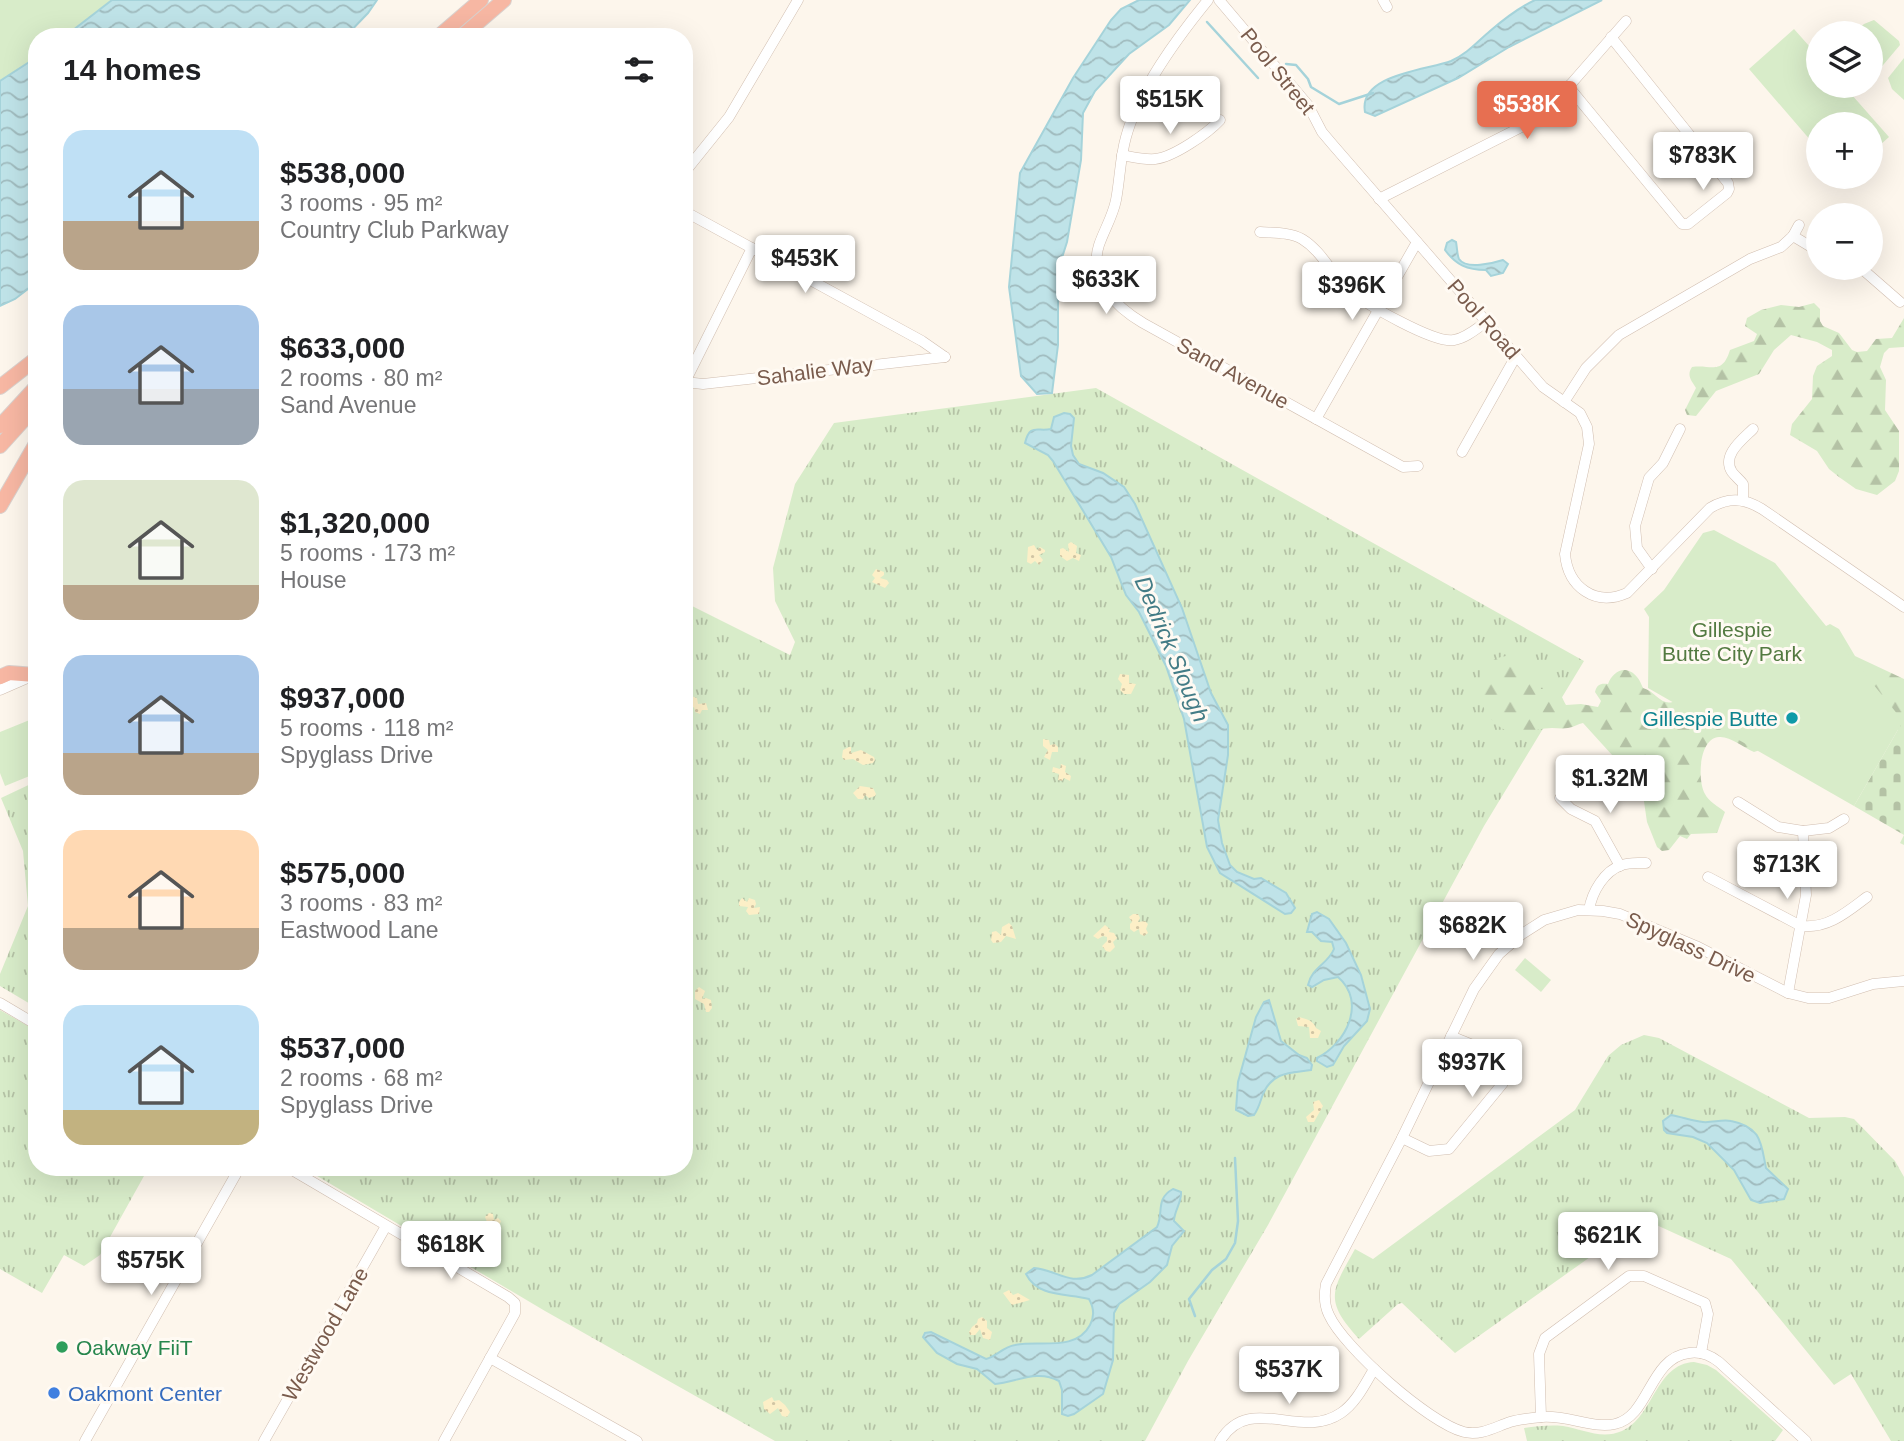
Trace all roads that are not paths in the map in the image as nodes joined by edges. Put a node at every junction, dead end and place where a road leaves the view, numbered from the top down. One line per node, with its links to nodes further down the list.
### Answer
1 (481, 0): 7 (highway)
2 (504, 0): 8 (highway)
3 (798, 0): 14 (street)
4 (1208, 0): 13 (street, Sand Avenue)
5 (1219, 0): 12 (street, Pool Street)
6 (1626, 21): 9 (street)
7 (448, 28)
8 (471, 28)
9 (1611, 37): 10 (street); 10 (street)
10 (1568, 86): 15 (street)
11 (1220, 120): 13 (street)
12 (1333, 145): 15 (street, Pool Road)
13 (1122, 155): 35 (street, Sand Avenue)
14 (693, 162)
15 (1379, 199): 20 (street, Pool Road)
16 (693, 216): 22 (street)
17 (1800, 225): 19 (street)
18 (1260, 232): 25 (street)
19 (1793, 236): 21 (street); 33 (street)
20 (1417, 243): 25 (street); 26 (street, Pool Road)
21 (1806, 244)
22 (752, 248): 29 (street); 30 (street, Sahalie Way)
23 (1875, 280): 24 (street)
24 (1900, 302)
25 (1378, 308): 26 (street); 35 (street)
26 (1486, 322): 27 (street, Pool Road)
27 (1516, 355): 33 (street, Pool Road); 40 (street)
28 (28, 365): 31 (highway)
29 (693, 367)
30 (693, 383)
31 (0, 387)
32 (28, 396): 36 (highway)
33 (1564, 402): 45 (street, Pool Road)
34 (28, 415): 39 (highway)
35 (1315, 419): 42 (street, Sand Avenue)
36 (0, 426)
37 (1680, 429): 45 (street)
38 (1753, 429): 43 (street)
39 (0, 446)
40 (1462, 452)
41 (28, 458): 44 (highway)
42 (1418, 466)
43 (1743, 500): 45 (street, Pool Road); 46 (street)
44 (0, 506)
45 (1652, 569)
46 (1904, 607)
47 (28, 674): 48 (highway)
48 (0, 677)
49 (28, 678): 50 (street)
50 (0, 690)
51 (1560, 797): 56 (street)
52 (1738, 802): 54 (street)
53 (1844, 819): 54 (street)
54 (1803, 831): 60 (street)
55 (1646, 863): 56 (street)
56 (1620, 866): 59 (street)
57 (1707, 877): 60 (street)
58 (1867, 897): 60 (street)
59 (1589, 910): 62 (street, Spyglass Drive); 65 (street, Spyglass Drive)
60 (1801, 926): 62 (street)
61 (1904, 981): 62 (street, Spyglass Drive)
62 (1788, 992)
63 (0, 1003): 64 (street)
64 (28, 1019)
65 (1451, 1036): 66 (street, Spyglass Drive); 66 (street)
66 (1402, 1138): 72 (street, Spyglass Drive)
67 (235, 1176): 75 (street)
68 (302, 1176): 69 (street)
69 (386, 1226): 71 (street); 76 (street, Westwood Lane)
70 (1701, 1353): 73 (street, Spyglass Drive); 73 (street); 80 (street)
71 (490, 1358): 77 (street); 78 (street)
72 (1374, 1369): 74 (street, Spyglass Drive); 79 (street)
73 (1541, 1417): 74 (street, Spyglass Drive)
74 (1476, 1437)
75 (86, 1441)
76 (264, 1441)
77 (444, 1441)
78 (637, 1441)
79 (1220, 1441)
80 (1806, 1441)

